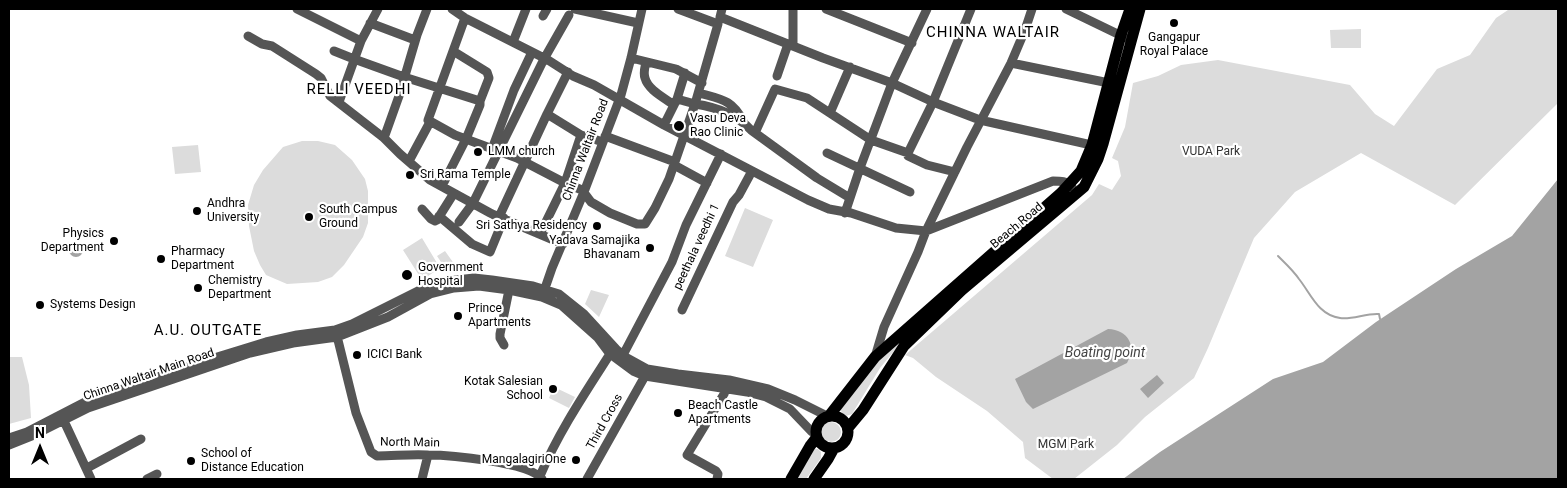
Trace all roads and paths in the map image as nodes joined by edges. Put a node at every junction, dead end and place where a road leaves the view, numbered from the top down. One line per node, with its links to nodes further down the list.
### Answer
1 (297, 9): 25 (street)
2 (378, 9): 21 (street)
3 (427, 9): 24 (street)
4 (452, 9): 19 (street)
5 (526, 9): 26 (street)
6 (642, 9): 20 (street, Chinna Waltair Road)
7 (678, 9): 18 (street)
8 (793, 9): 28 (street)
9 (826, 9): 27 (street)
10 (927, 9): 27 (street)
11 (971, 9): 51 (street)
12 (1032, 9): 36 (street)
13 (1066, 9): 16 (street)
14 (1130, 9): 23 (main road, Beach Road)
15 (1140, 9): 23 (main road, Beach Road)
16 (1076, 11): 23 (street)
17 (572, 12): 20 (street); 32 (street)
18 (720, 16): 28 (street); 42 (street)
19 (465, 18): 26 (street); 30 (street)
20 (638, 23): 33 (street, Chinna Waltair Road)
21 (370, 24): 24 (street); 25 (street)
22 (248, 36): 49 (street)
23 (1126, 38): 44 (main road, Beach Road); 66 (main road, Beach Road)
24 (415, 40): 41 (street)
25 (361, 41): 34 (street)
26 (513, 42): 31 (street)
27 (912, 43): 43 (street)
28 (791, 45): 37 (street); 40 (street)
29 (334, 51): 34 (street)
30 (453, 51): 45 (street); 48 (street)
31 (532, 52): 32 (street); 67 (street)
32 (544, 58): 38 (street); 67 (street)
33 (631, 58): 35 (street); 47 (street, Chinna Waltair Road)
34 (354, 60): 41 (street); 49 (street)
35 (646, 62): 39 (street); 50 (street)
36 (1011, 63): 44 (street); 55 (street)
37 (850, 68): 43 (street); 53 (street)
38 (568, 72): 47 (street); 54 (street)
39 (685, 73): 42 (street); 50 (street)
40 (777, 76)
41 (404, 77): 45 (street); 62 (street)
42 (702, 83): 46 (street)
43 (892, 83): 51 (street); 65 (street)
44 (1109, 83): 66 (main road, Beach Road)
45 (440, 88): 48 (street); 57 (street)
46 (699, 94): 52 (street); 56 (street)
47 (618, 100): 58 (street); 64 (street, Chinna Waltair Road)
48 (480, 101): 63 (street)
49 (339, 102): 62 (street)
50 (676, 102): 52 (street); 58 (street)
51 (933, 102): 55 (street); 65 (street)
52 (695, 104): 56 (street); 61 (street)
53 (830, 113): 59 (street); 65 (street)
54 (547, 114): 60 (street); 72 (street)
55 (980, 120): 66 (street); 76 (street)
56 (743, 121): 59 (street)
57 (430, 122): 63 (street); 71 (street)
58 (664, 125): 61 (street)
59 (755, 133): 84 (street)
60 (581, 135): 64 (street); 77 (street)
61 (683, 135): 69 (street); 73 (street)
62 (384, 138): 71 (street)
63 (466, 139): 67 (street); 79 (street)
64 (604, 139): 73 (street); 81 (street, Chinna Waltair Road)
65 (871, 140): 74 (street)
66 (1097, 146): 80 (main road, Beach Road)
67 (495, 150): 72 (street); 85 (street)
68 (828, 153): 74 (street)
69 (721, 154): 75 (street); 78 (street)
70 (908, 156): 76 (street)
71 (409, 161): 79 (street)
72 (525, 162): 77 (street); 89 (street)
73 (674, 163): 78 (street); 81 (street)
74 (860, 168): 82 (street); 84 (street)
75 (752, 171): 87 (street); 96 (street, peethala veedhi 1)
76 (955, 172): 91 (street)
77 (565, 182): 81 (street); 92 (street)
78 (707, 183): 100 (street)
79 (442, 186): 83 (street)
80 (1074, 188): 91 (street); 101 (main road, Beach Road); 106 (main road, Beach Road)
81 (584, 192): 93 (street, Chinna Waltair Road)
82 (910, 192)
83 (454, 193): 85 (street); 88 (street)
84 (850, 198): 87 (street)
85 (474, 203): 89 (street); 90 (street)
86 (422, 209): 88 (street)
87 (845, 213): 91 (street)
88 (439, 216): 89 (street)
89 (502, 218): 92 (street)
90 (459, 222)
91 (926, 231): 101 (street)
92 (540, 234): 93 (street)
93 (563, 244): 95 (street, Chinna Waltair Road)
94 (509, 290): 95 (street, Chinna Waltair Main Road); 97 (street, Chinna Waltair Main Road); 98 (street)
95 (544, 293): 97 (street, Chinna Waltair Main Road); 99 (street, Chinna Waltair Main Road); 100 (street, Chinna Waltair Main Road)
96 (682, 310)
97 (336, 333): 105 (street, Chinna Waltair Main Road); 108 (street, Chinna Waltair Main Road); 112 (street, North Main)
98 (504, 345)
99 (610, 354): 102 (street, Chinna Waltair Main Road); 115 (street)
100 (623, 355): 103 (street, Chinna Waltair Main Road)
101 (875, 357): 104 (main road, Beach Road)
102 (645, 376): 103 (street, Chinna Waltair Main Road); 119 (street, Third Cross)
103 (727, 385): 104 (street, Chinna Waltair Main Road); 107 (street, Chinna Waltair Main Road); 120 (street)
104 (828, 416): 106 (main road); 107 (main road)
105 (64, 420): 110 (street, Chinna Waltair Main Road); 113 (street)
106 (848, 428): 111 (main road)
107 (817, 436): 111 (main road); 121 (main road)
108 (9, 438)
109 (141, 439): 113 (street)
110 (9, 446)
111 (834, 448): 122 (main road)
112 (428, 455): 115 (street, North Main); 118 (street)
113 (87, 468): 116 (street)
114 (157, 474): 117 (street)
115 (541, 478)
116 (92, 479)
117 (147, 479)
118 (422, 479)
119 (587, 479)
120 (717, 479)
121 (791, 479)
122 (814, 479)

